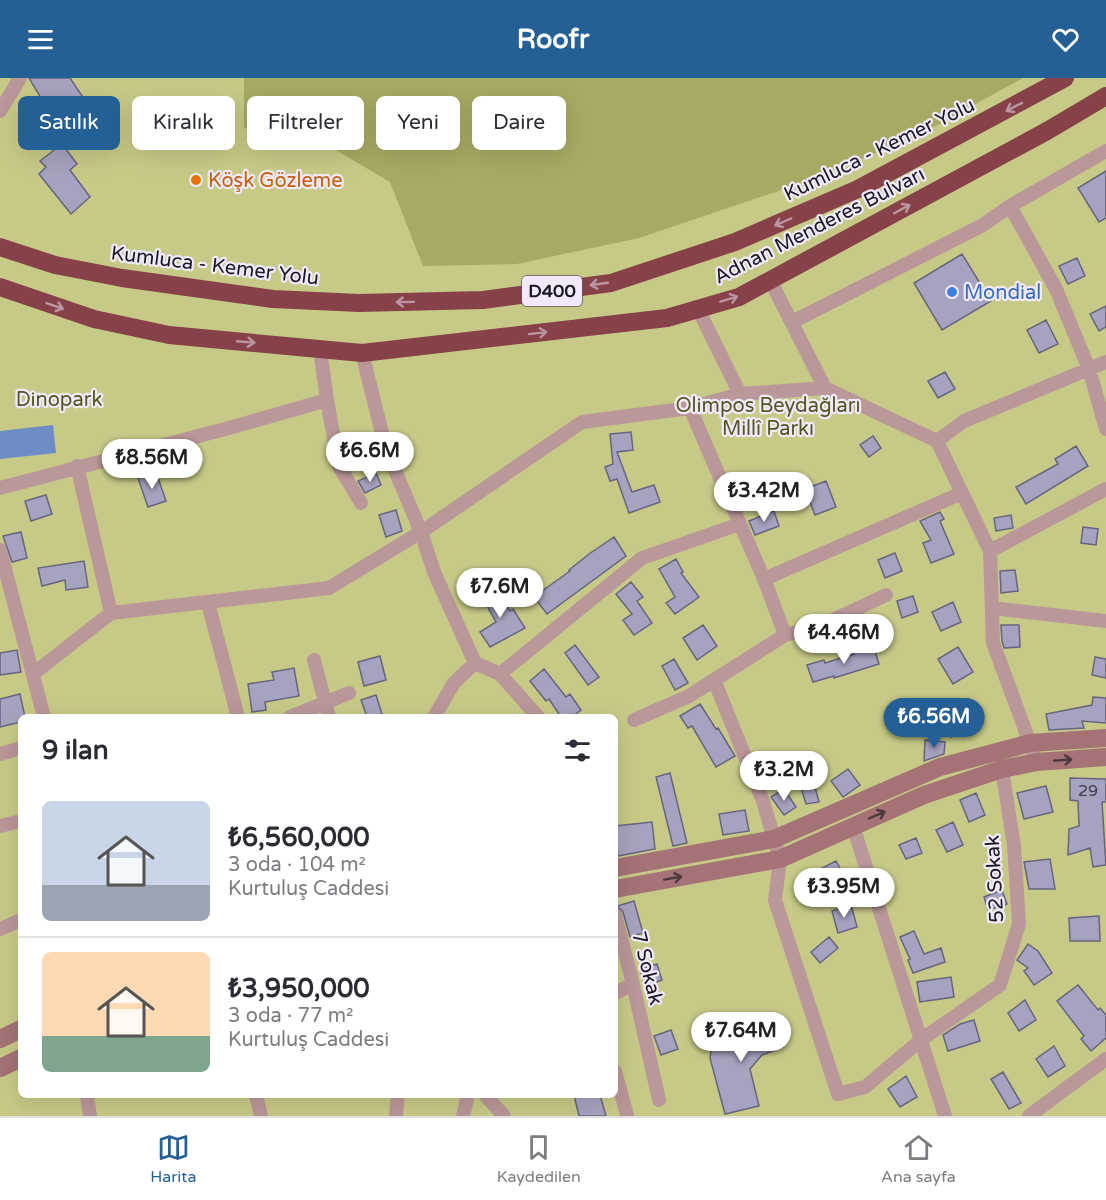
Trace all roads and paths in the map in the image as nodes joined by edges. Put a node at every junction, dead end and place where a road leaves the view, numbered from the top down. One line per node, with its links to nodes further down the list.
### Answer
1 (20, 78): 4 (street)
2 (1065, 78): 7 (highway, Kumluca - Kemer Yolu / D400, one-way to 7)
3 (1106, 96): 8 (highway, Adnan Menderes Bulvarı / D400, one-way to 3)
4 (0, 111)
5 (1106, 151): 6 (street)
6 (1010, 206): 11 (street); 15 (street)
7 (0, 247)
8 (770, 280): 10 (highway, Adnan Menderes Bulvarı / D400, one-way to 8); 11 (street)
9 (0, 287): 12 (highway, Adnan Menderes Bulvarı / D400, one-way to 12)
10 (698, 309): 13 (highway, Adnan Menderes Bulvarı / D400, one-way to 10); 17 (street)
11 (792, 322): 16 (street)
12 (320, 349): 13 (highway, Adnan Menderes Bulvarı / D400); 18 (street)
13 (362, 353): 28 (street)
14 (1106, 362): 15 (street)
15 (1089, 369): 20 (street); 21 (street)
16 (825, 388): 17 (street); 21 (street)
17 (740, 394): 19 (street)
18 (327, 400): 22 (street); 26 (street)
19 (690, 408): 27 (street); 28 (street)
20 (1106, 429)
21 (937, 441): 25 (street)
22 (77, 466): 23 (street); 35 (street)
23 (0, 488)
24 (1106, 489): 30 (street)
25 (962, 494): 30 (street); 31 (street)
26 (361, 503)
27 (740, 524): 31 (street); 41 (street)
28 (421, 532): 33 (street); 39 (street)
29 (0, 550): 40 (street)
30 (990, 551): 34 (street)
31 (764, 579): 37 (street)
32 (886, 595): 37 (street)
33 (208, 603): 35 (street); 46 (street)
34 (992, 608): 36 (street); 53 (street)
35 (111, 613): 40 (street)
36 (1106, 621)
37 (785, 635): 42 (street)
38 (314, 660): 44 (street)
39 (474, 663): 41 (street); 49 (street)
40 (33, 674): 45 (street)
41 (500, 674): 50 (street)
42 (714, 680): 51 (street); 62 (street)
43 (349, 693): 44 (street)
44 (325, 703): 47 (street); 48 (street)
45 (43, 714)
46 (237, 714)
47 (298, 714)
48 (327, 714)
49 (436, 714)
50 (535, 714)
51 (634, 720)
52 (1106, 738): 53 (street)
53 (1030, 743): 57 (street); 62 (street)
54 (18, 749): 55 (street)
55 (0, 754)
56 (1106, 758): 57 (street, one-way to 56)
57 (1037, 762): 58 (street)
58 (1002, 769): 61 (street, one-way to 58); 73 (street, 52 Sokak)
59 (18, 822): 60 (street)
60 (0, 826)
61 (853, 826): 63 (street); 73 (street)
62 (774, 839): 63 (street); 64 (street)
63 (780, 859): 65 (street, one-way to 63); 73 (street)
64 (618, 867)
65 (618, 888)
66 (18, 921): 68 (street)
67 (618, 926): 69 (street, 7 Sokak)
68 (0, 928)
69 (633, 984): 70 (street); 83 (street, 7 Sokak)
70 (618, 992)
71 (18, 1030): 72 (street)
72 (1, 1033)
73 (922, 1039): 90 (street)
74 (18, 1059): 76 (street)
75 (1106, 1059): 91 (street)
76 (0, 1068)
77 (618, 1082): 84 (street)
78 (87, 1098): 85 (street)
79 (257, 1098): 86 (street)
80 (398, 1098): 87 (street)
81 (467, 1098): 88 (street)
82 (487, 1098): 89 (street)
83 (659, 1100)
84 (627, 1115)
85 (90, 1116)
86 (261, 1116)
87 (396, 1116)
88 (463, 1116)
89 (504, 1116)
90 (945, 1116)
91 (1029, 1116)

